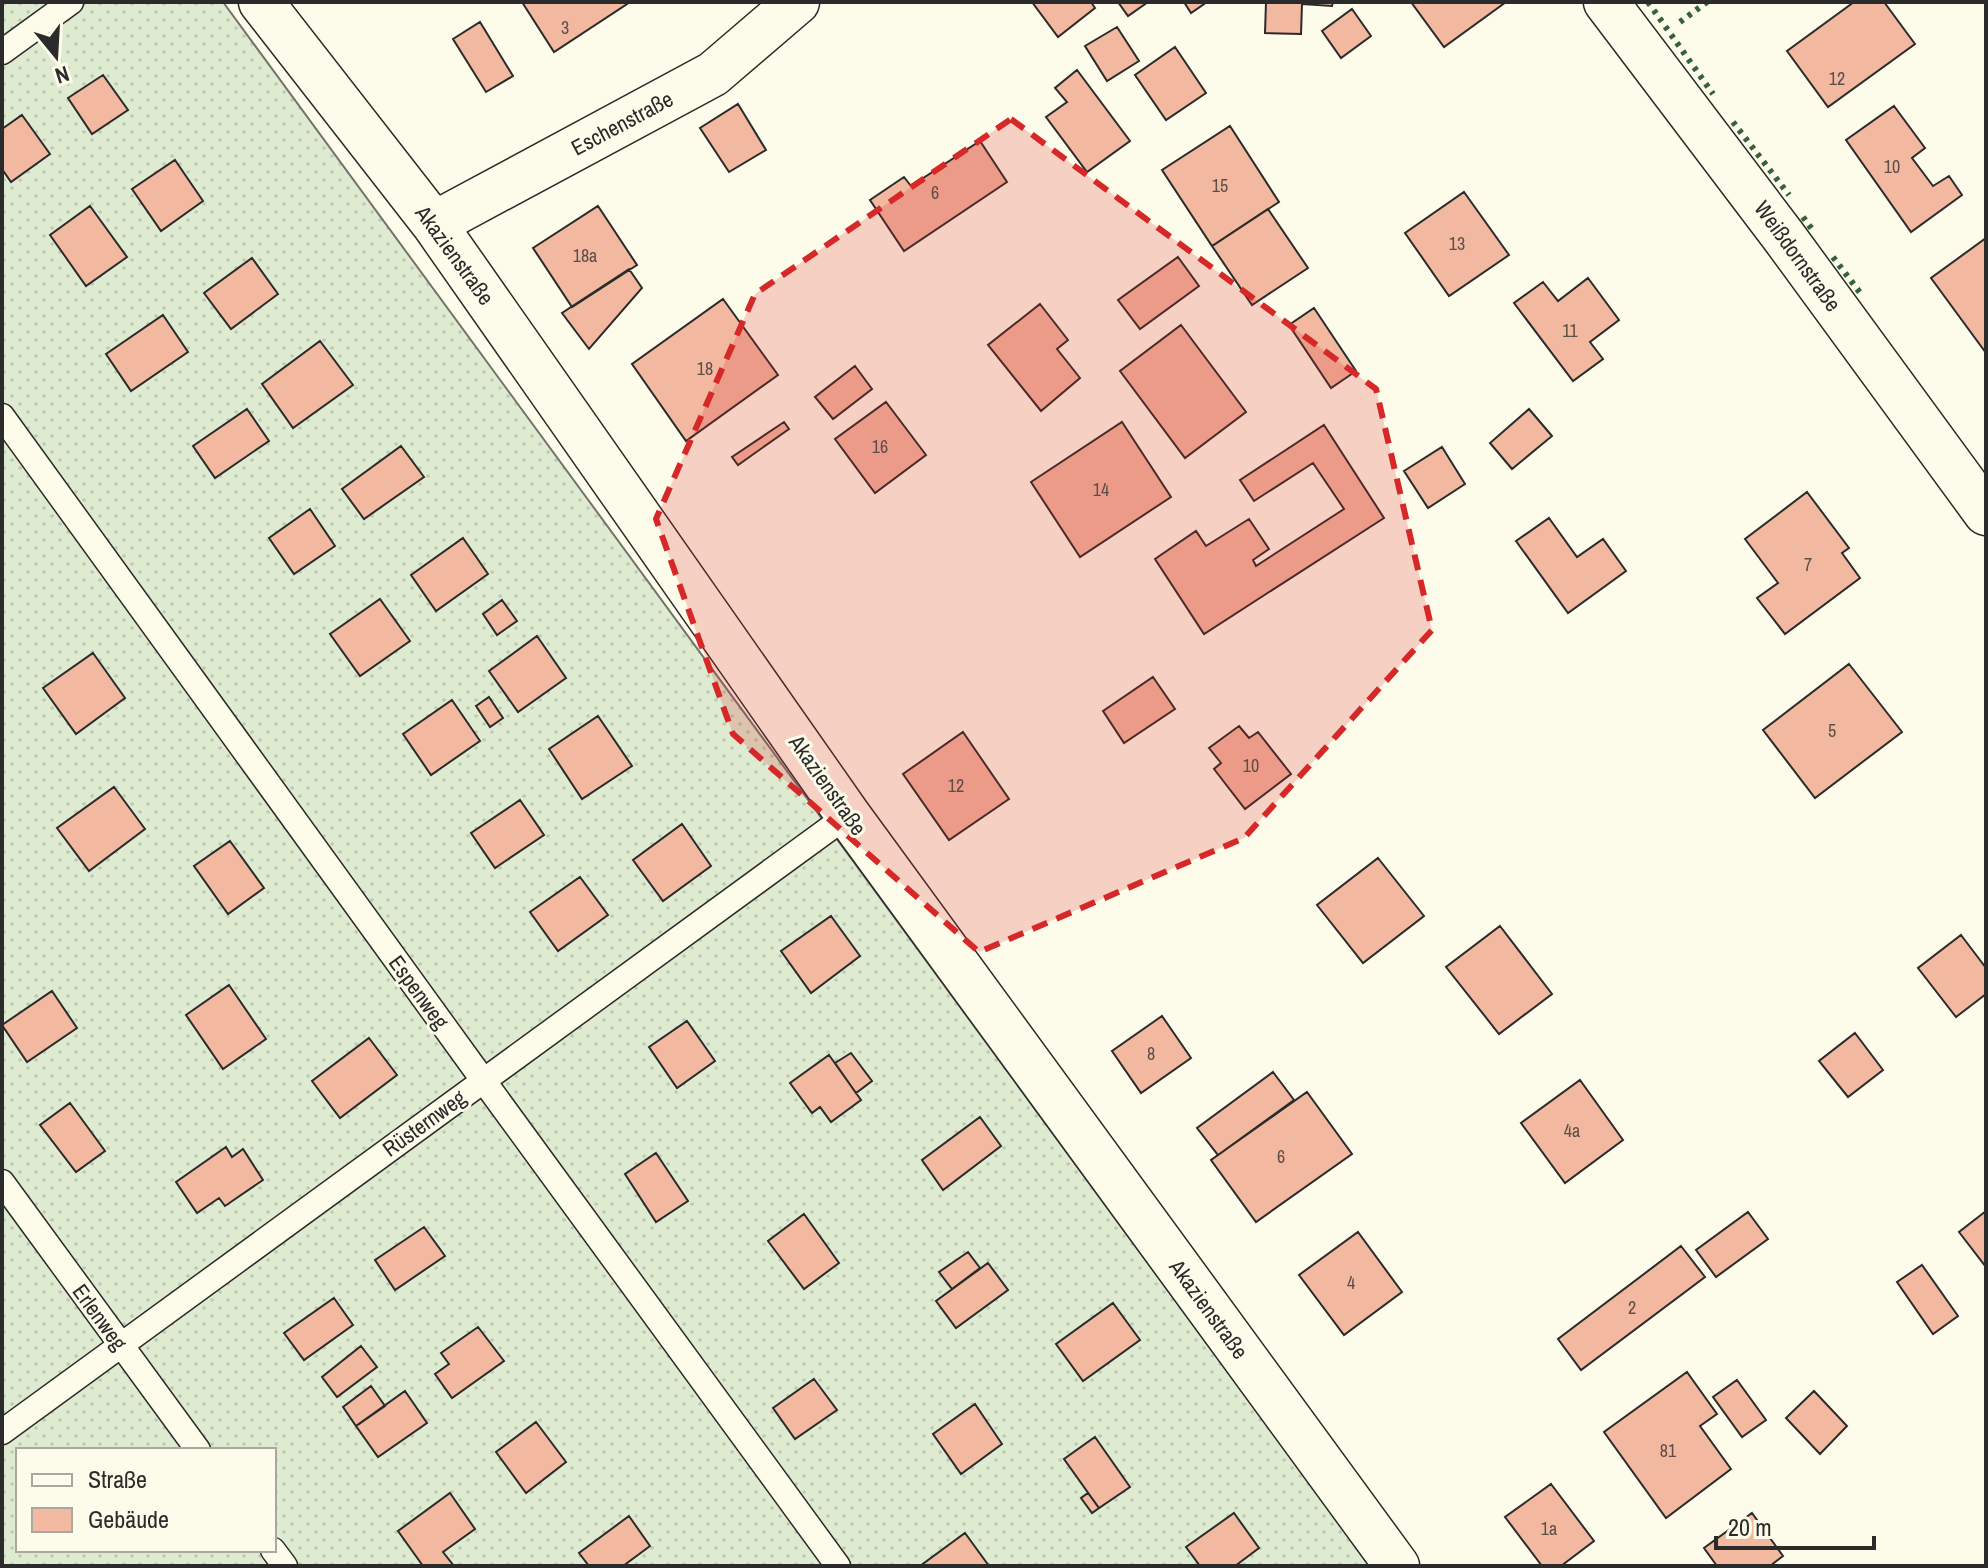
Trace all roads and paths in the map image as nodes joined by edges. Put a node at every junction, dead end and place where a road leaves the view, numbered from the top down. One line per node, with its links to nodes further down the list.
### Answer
1 (71, 2): 5 (lane)
2 (261, 2): 6 (street, Akazienstraße)
3 (797, 2): 6 (street, Eschenstraße)
4 (1606, 2): 8 (street, Weißdornstraße)
5 (2, 52)
6 (434, 224): 9 (street, Akazienstraße)
7 (2, 416): 10 (lane, Espenweg)
8 (1986, 513)
9 (848, 815): 10 (lane, Rüsternweg); 16 (street, Akazienstraße)
10 (483, 1080): 12 (lane, Rüsternweg); 15 (lane, Espenweg)
11 (2, 1182): 12 (lane, Erlenweg)
12 (121, 1346): 13 (lane, Rüsternweg); 14 (lane, Erlenweg)
13 (2, 1432)
14 (197, 1448)
15 (838, 1566)
16 (1397, 1566)

